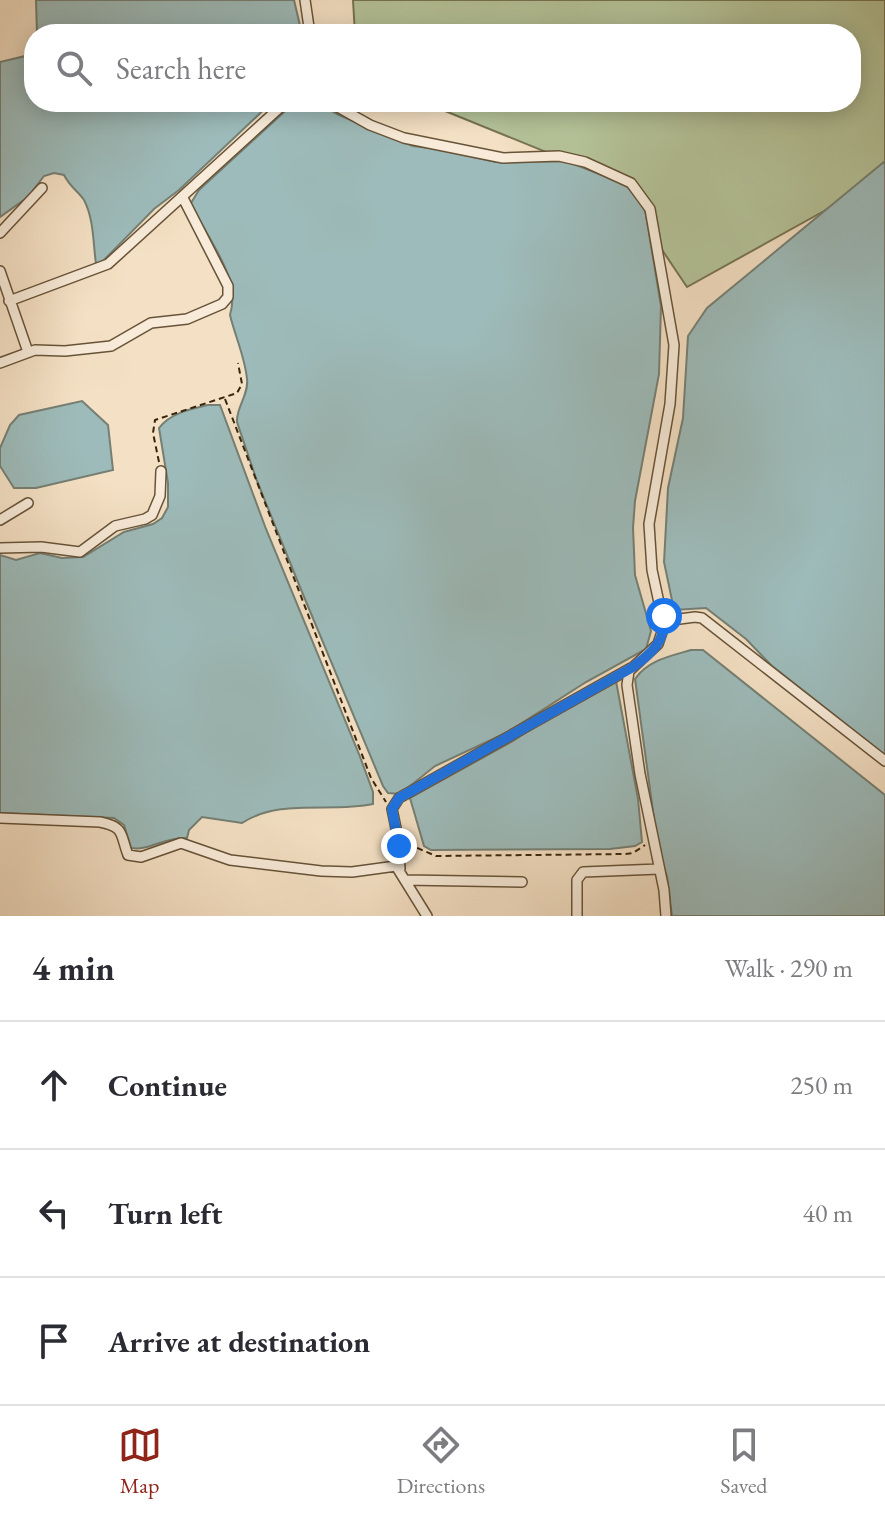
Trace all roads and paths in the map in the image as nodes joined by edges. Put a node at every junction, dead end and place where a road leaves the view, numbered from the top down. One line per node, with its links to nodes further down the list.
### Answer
1 (305, 0): 2 (street)
2 (309, 24)
3 (275, 112): 6 (street)
4 (347, 112): 18 (street)
5 (42, 188): 7 (street)
6 (183, 198): 9 (street); 10 (street)
7 (0, 233)
8 (0, 271): 9 (street)
9 (9, 301): 10 (street)
10 (28, 352): 11 (street)
11 (0, 363)
12 (238, 363): 13 (path)
13 (225, 399): 14 (path); 21 (path)
14 (161, 471): 17 (street)
15 (28, 503): 16 (street)
16 (0, 520)
17 (0, 548)
18 (664, 621): 19 (street); 20 (street)
19 (633, 667): 21 (street); 23 (street)
20 (885, 761)
21 (392, 809): 24 (street)
22 (0, 818): 25 (street)
23 (651, 839): 24 (path); 26 (street)
24 (399, 846): 25 (street)
25 (400, 869): 27 (street)
26 (659, 869): 30 (street); 31 (street)
27 (405, 880): 28 (street); 29 (street)
28 (522, 882)
29 (427, 916)
30 (577, 916)
31 (666, 916)

